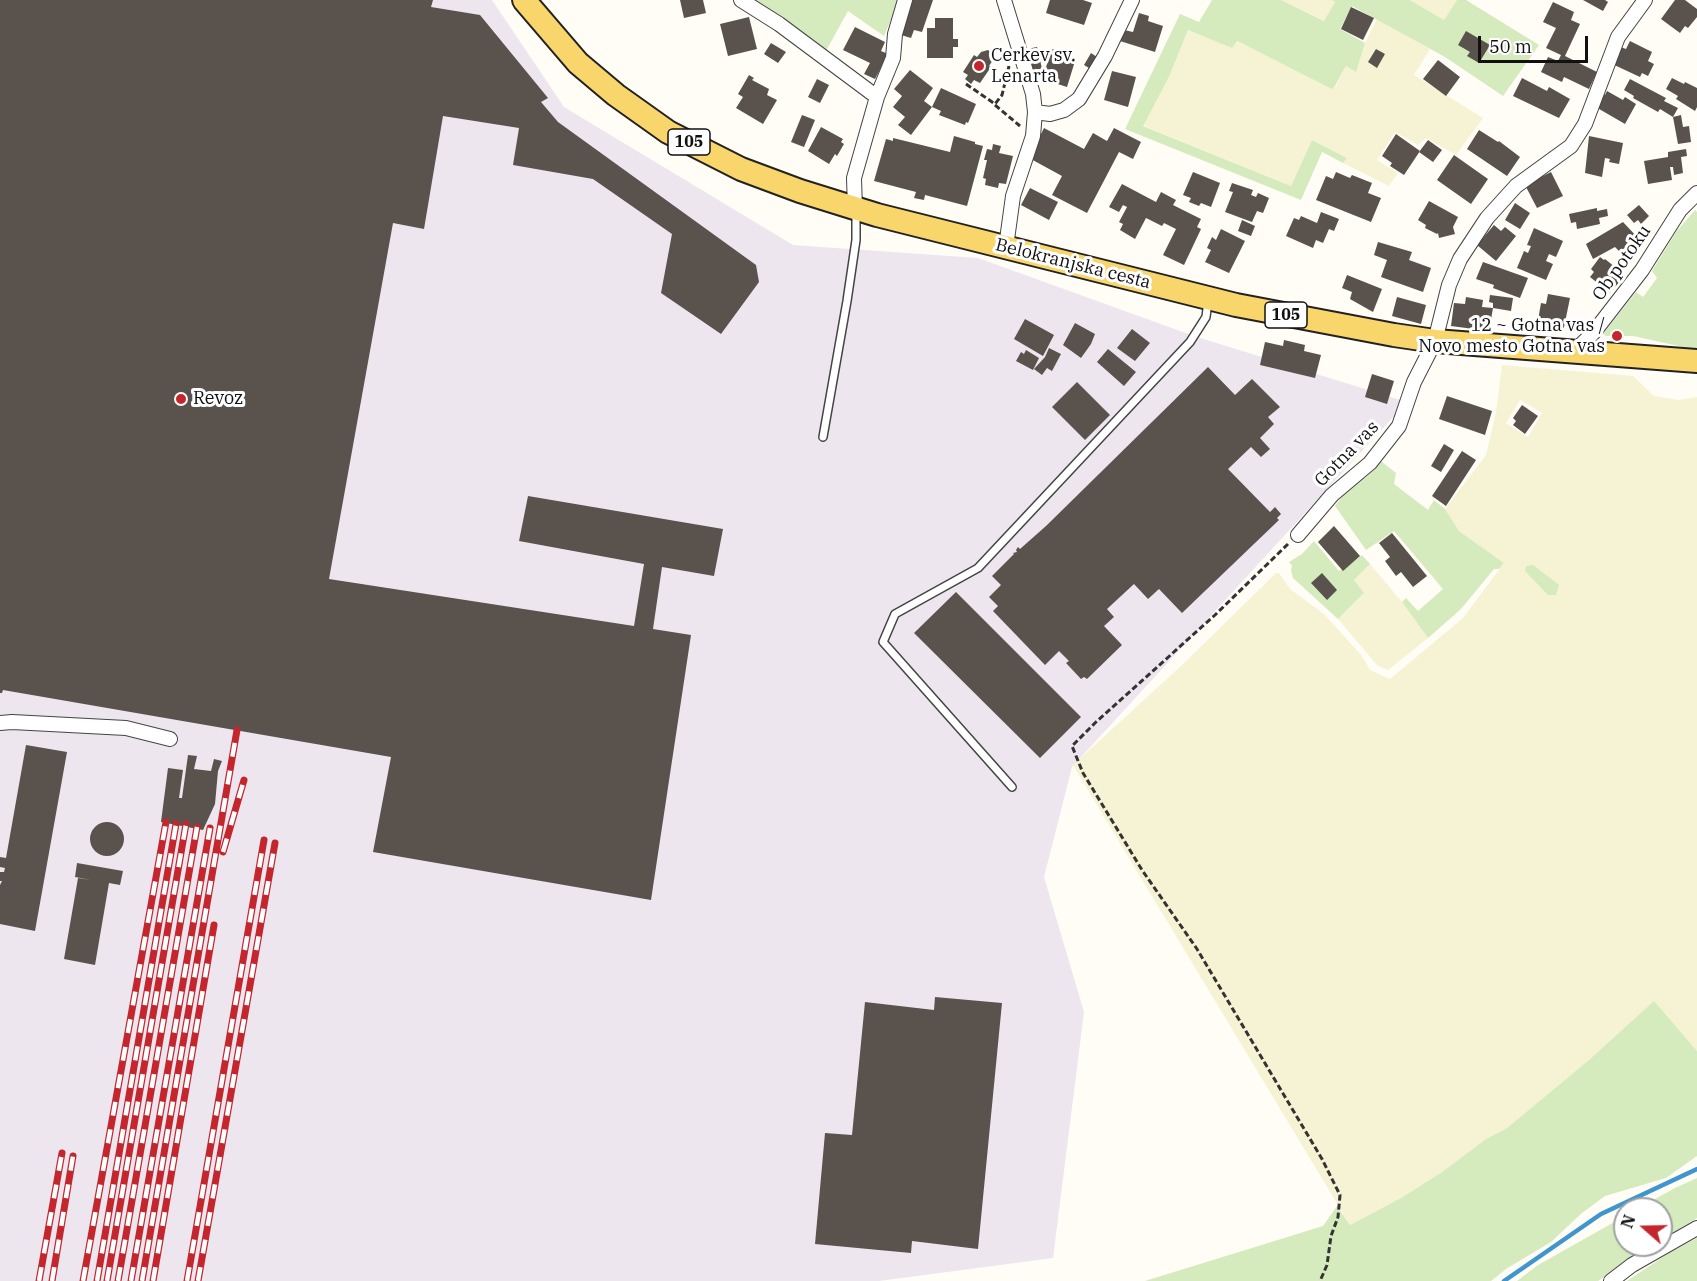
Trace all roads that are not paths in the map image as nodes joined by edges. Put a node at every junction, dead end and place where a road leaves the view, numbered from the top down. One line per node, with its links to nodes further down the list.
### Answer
1 (524, 0): 10 (main road, Belokranjska cesta / 105)
2 (741, 0): 7 (street)
3 (905, 0): 7 (street)
4 (1004, 0): 8 (street)
5 (1131, 0): 8 (street)
6 (1645, 0): 13 (street, Gotna vas)
7 (877, 97): 10 (street)
8 (1035, 112): 11 (street)
9 (1697, 194): 14 (street, Ob potoku)
10 (855, 209): 11 (main road, Belokranjska cesta / 105); 16 (lane)
11 (1006, 247): 12 (main road, Belokranjska cesta / 105)
12 (1208, 298): 13 (main road, Belokranjska cesta / 105); 20 (lane)
13 (1435, 341): 14 (main road, Belokranjska cesta / 105); 17 (street, Gotna vas)
14 (1575, 351): 15 (main road, Belokranjska cesta / 105)
15 (1692, 360)
16 (823, 437)
17 (1298, 535)
18 (0, 723): 19 (street)
19 (170, 739)
20 (1012, 787)
21 (1697, 1228): 22 (street)
22 (1611, 1281)

